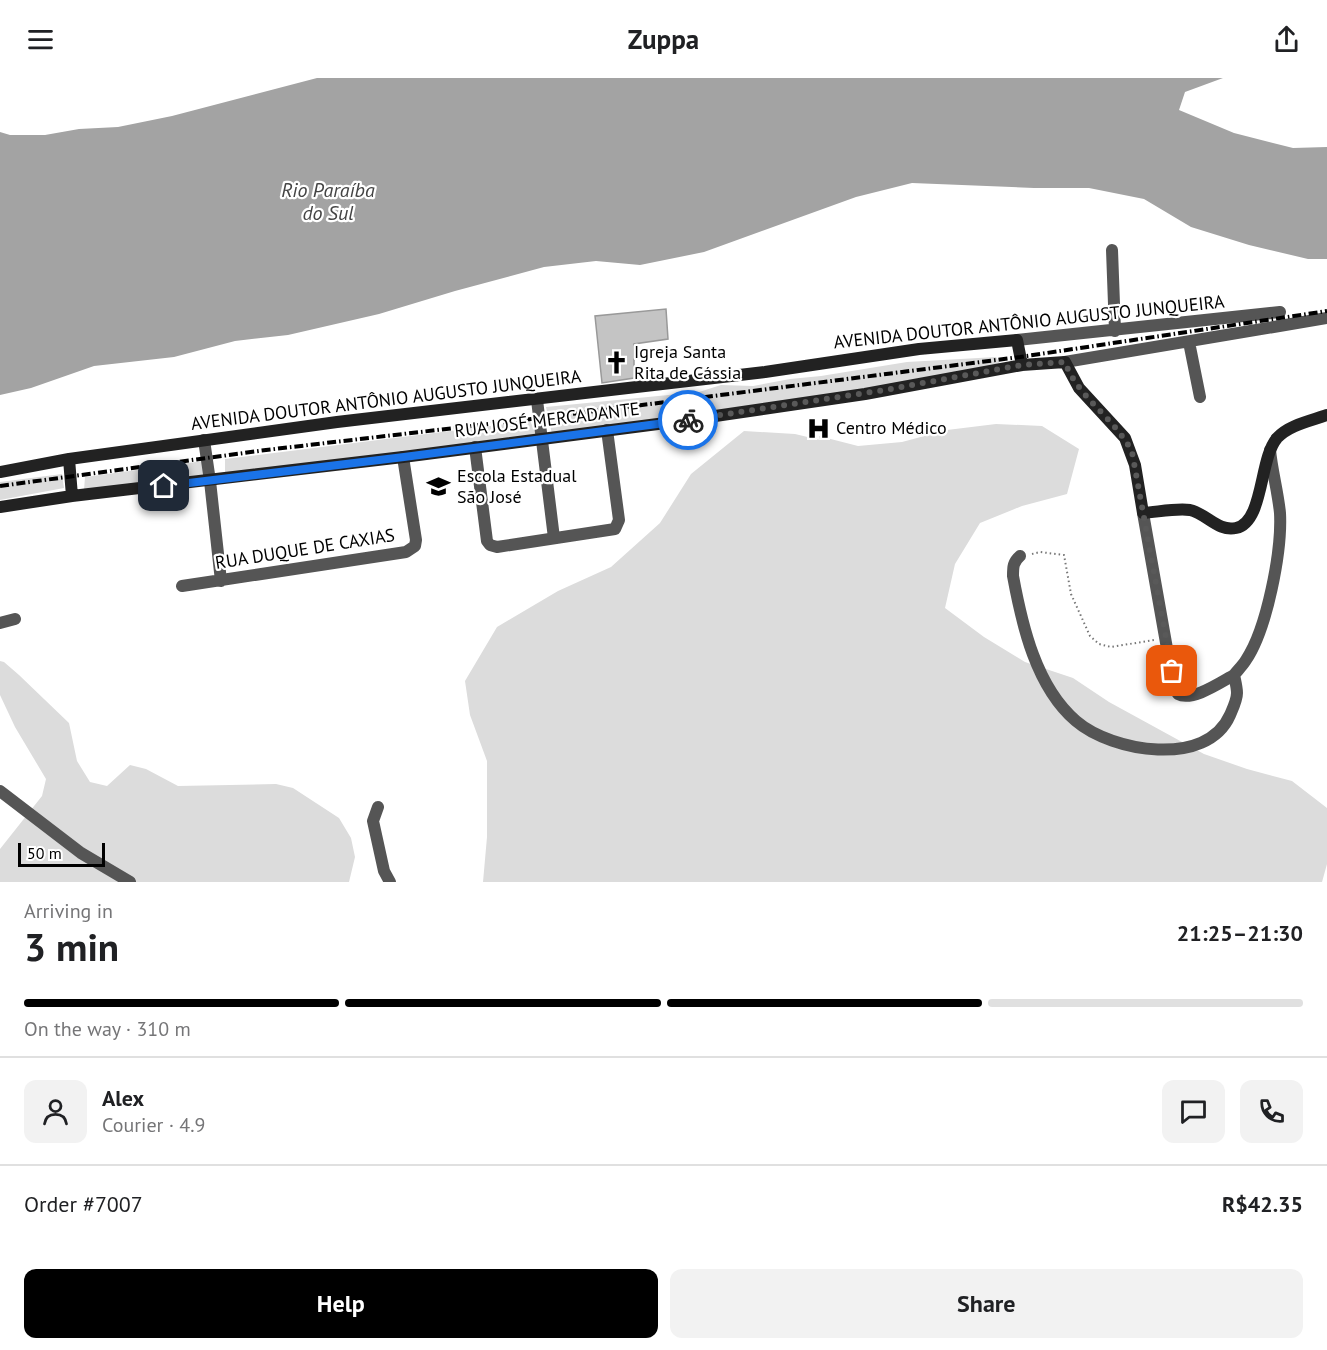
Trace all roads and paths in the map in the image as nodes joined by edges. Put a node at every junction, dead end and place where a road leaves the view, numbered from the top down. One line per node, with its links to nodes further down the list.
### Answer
1 (1112, 250): 4 (street)
2 (1280, 312): 4 (street, AVENIDA DOUTOR ANTÔNIO AUGUSTO JUNQUEIRA)
3 (1327, 318): 6 (street)
4 (1115, 331): 5 (street, AVENIDA DOUTOR ANTÔNIO AUGUSTO JUNQUEIRA)
5 (1017, 340): 8 (street); 10 (street, AVENIDA DOUTOR ANTÔNIO AUGUSTO JUNQUEIRA)
6 (1189, 342): 7 (street); 9 (street)
7 (1065, 362): 8 (street, RUA JOSÉ MERCADANTE); 23 (street)
8 (1022, 365): 12 (street, RUA JOSÉ MERCADANTE)
9 (1200, 398)
10 (537, 400): 13 (street); 14 (street, AVENIDA DOUTOR ANTÔNIO AUGUSTO JUNQUEIRA)
11 (1327, 415): 16 (street)
12 (607, 430): 13 (street, RUA JOSÉ MERCADANTE); 24 (street)
13 (543, 438): 15 (street, RUA JOSÉ MERCADANTE); 24 (street)
14 (204, 440): 18 (street, AVENIDA DOUTOR ANTÔNIO AUGUSTO JUNQUEIRA); 20 (street)
15 (475, 447): 17 (street, RUA JOSÉ MERCADANTE); 24 (street)
16 (1270, 449): 23 (street); 31 (street)
17 (404, 457): 20 (street, RUA JOSÉ MERCADANTE); 26 (street, RUA DUQUE DE CAXIAS)
18 (69, 459): 19 (street, AVENIDA DOUTOR ANTÔNIO AUGUSTO JUNQUEIRA); 21 (street)
19 (0, 472)
20 (210, 481): 21 (street, RUA JOSÉ MERCADANTE); 26 (street)
21 (72, 496): 22 (street, RUA JOSÉ MERCADANTE)
22 (0, 507)
23 (1143, 513): 30 (street)
24 (554, 538)
25 (1020, 556): 30 (path); 31 (street)
26 (221, 581): 27 (street, RUA DUQUE DE CAXIAS)
27 (182, 586)
28 (15, 619): 29 (street)
29 (0, 623)
30 (1166, 638): 31 (street)
31 (1234, 675)
32 (0, 791): 34 (street)
33 (378, 807): 35 (street)
34 (130, 882)
35 (390, 882)

